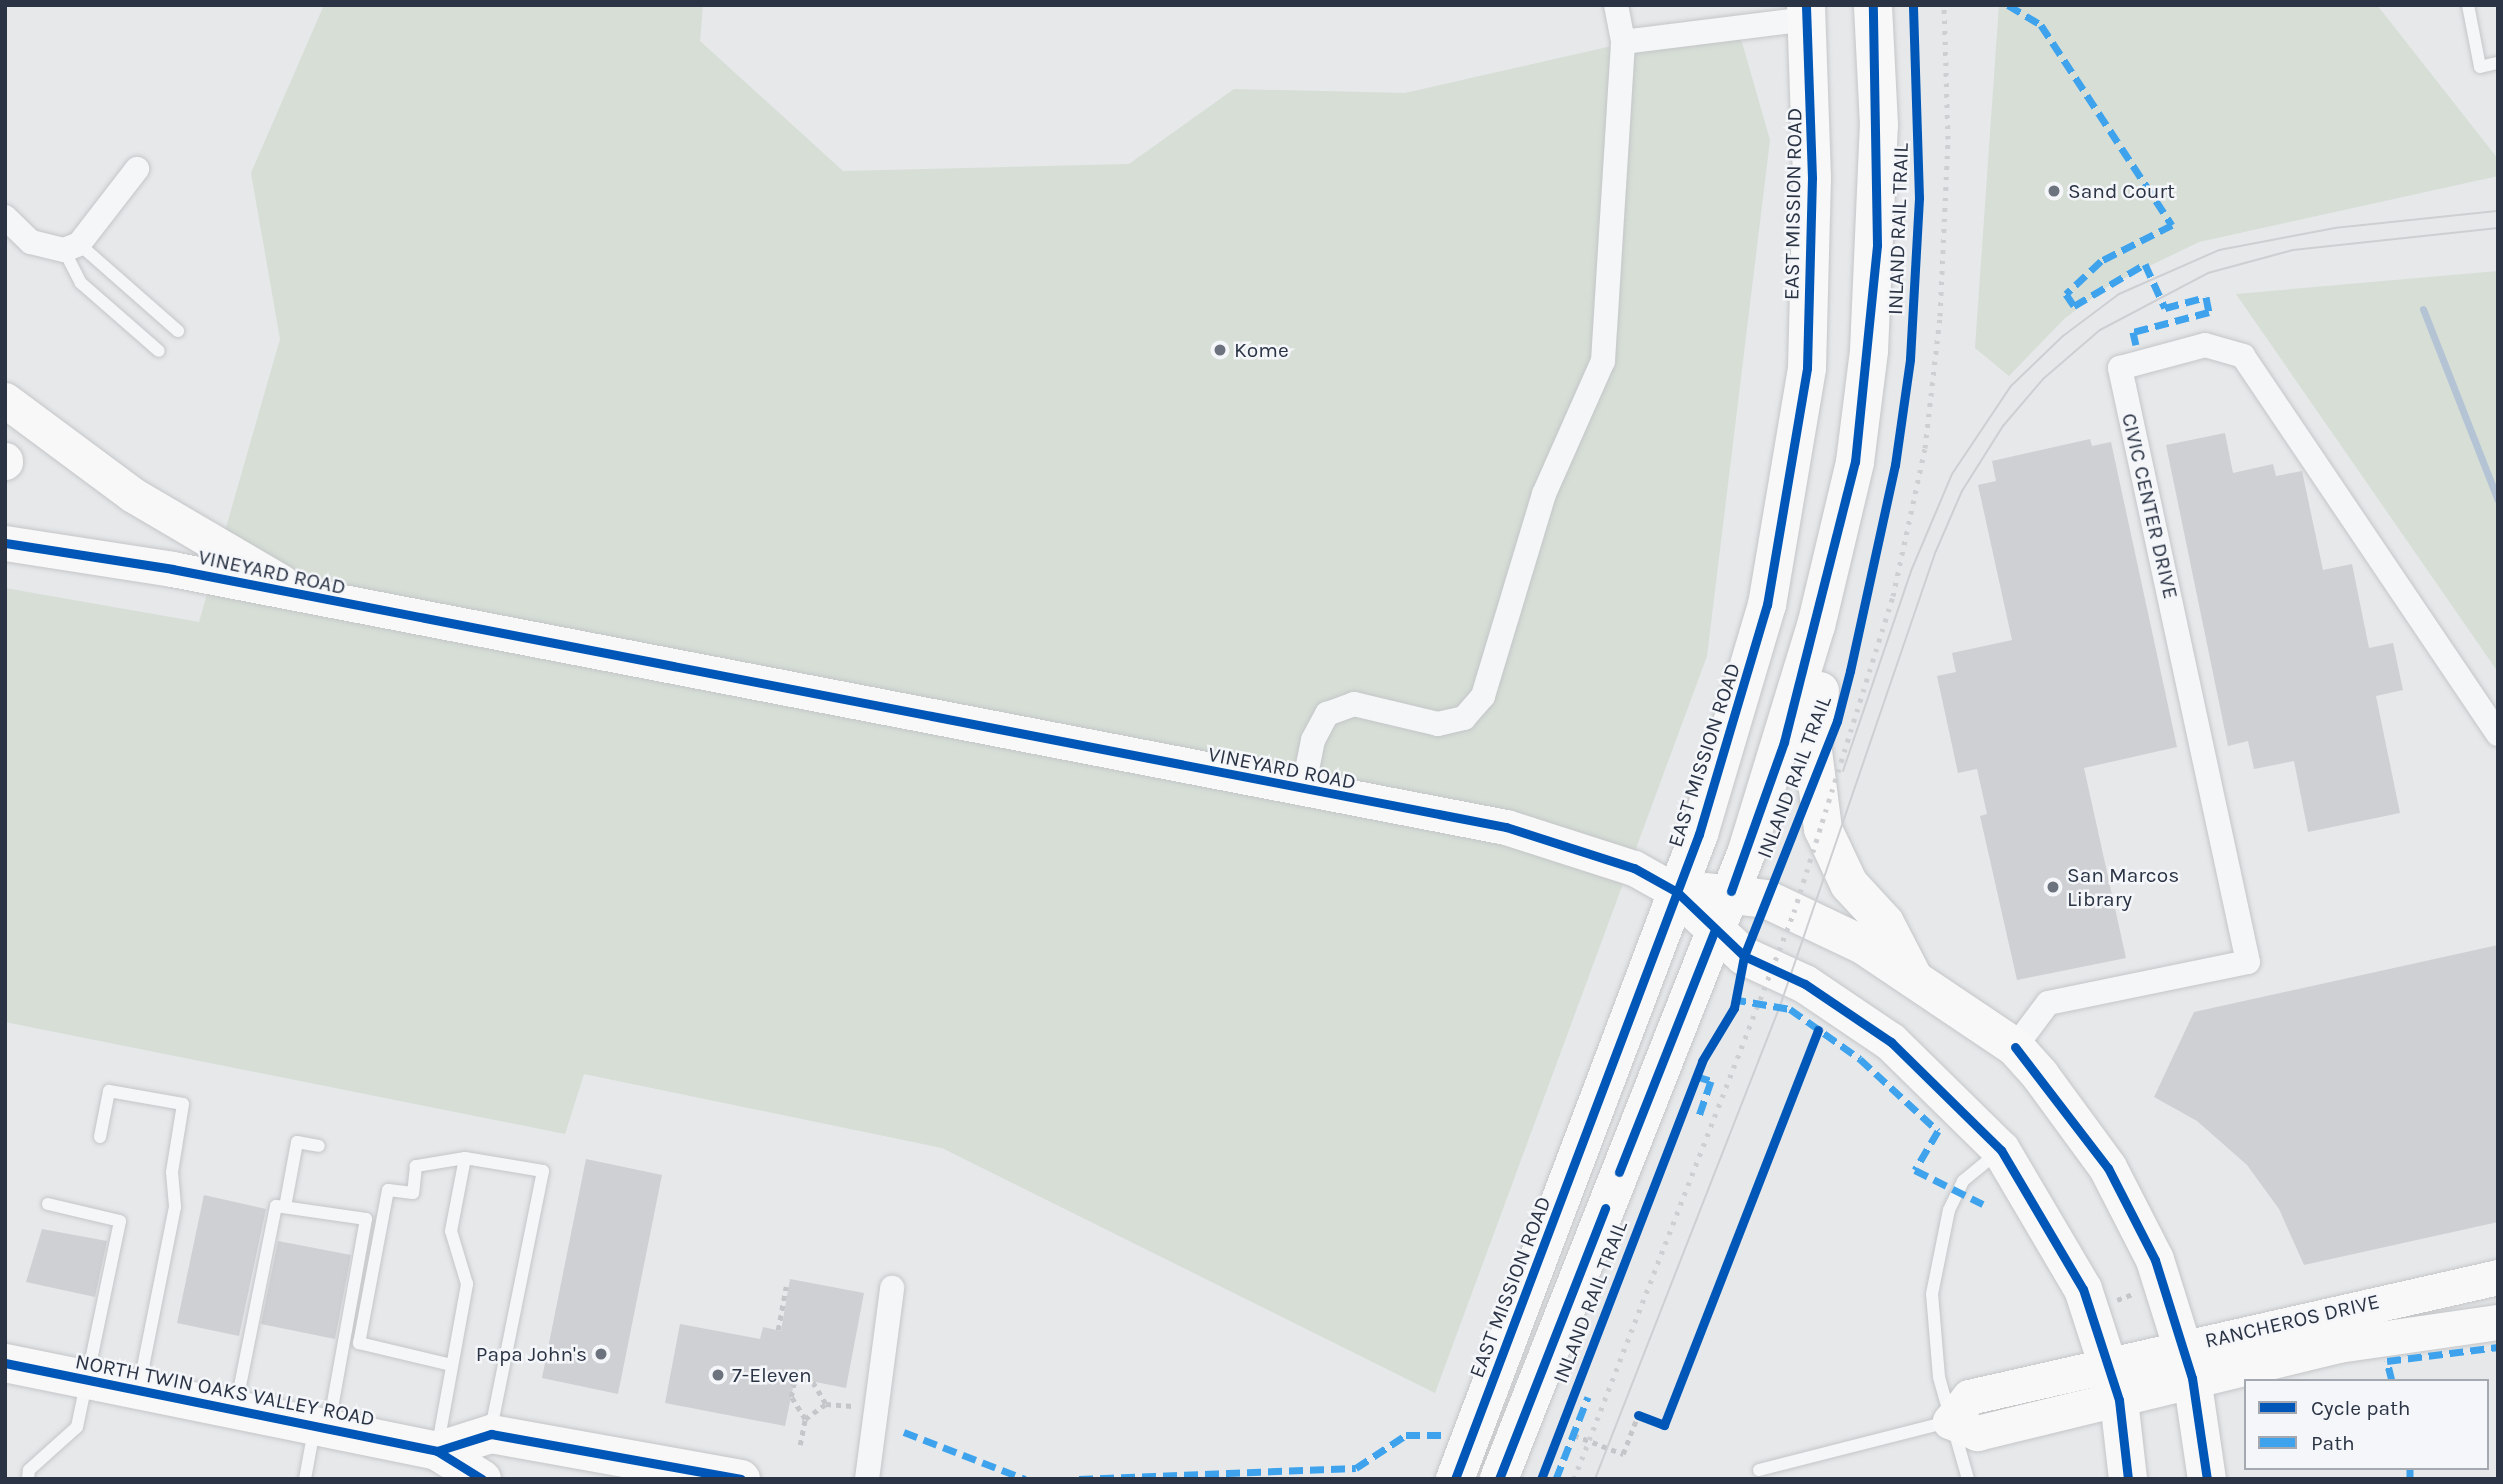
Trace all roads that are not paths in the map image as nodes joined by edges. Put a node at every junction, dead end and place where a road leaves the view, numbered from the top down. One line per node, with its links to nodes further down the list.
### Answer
1 (1616, 5): 5 (street)
2 (1873, 5): 13 (main road)
3 (2468, 5): 6 (lane)
4 (1807, 12): 5 (street); 19 (main road, EAST MISSION ROAD)
5 (1623, 42): 17 (street)
6 (2498, 63)
7 (137, 169): 9 (street)
8 (5, 217): 9 (street)
9 (71, 247): 10 (lane); 11 (lane)
10 (178, 331)
11 (159, 351)
12 (5, 400): 15 (main road)
13 (1855, 462): 18 (main road); 21 (main road)
14 (5, 543): 15 (main road, VINEYARD ROAD)
15 (305, 597): 17 (main road, VINEYARD ROAD)
16 (2498, 734): 22 (street, CIVIC CENTER DRIVE)
17 (1303, 790): 19 (main road, VINEYARD ROAD)
18 (1731, 891): 19 (main road); 20 (main road); 21 (main road)
19 (1677, 892): 20 (main road); 49 (main road, EAST MISSION ROAD)
20 (1714, 932): 25 (main road); 50 (main road)
21 (1914, 979): 22 (main road)
22 (2015, 1047): 32 (main road)
23 (100, 1137): 37 (lane)
24 (319, 1146): 28 (lane)
25 (2001, 1150): 36 (main road); 39 (lane)
26 (465, 1157): 34 (lane); 34 (lane); 41 (lane)
27 (48, 1204): 35 (lane)
28 (285, 1207): 38 (lane); 40 (lane)
29 (2498, 1277): 32 (main road, RANCHEROS DRIVE)
30 (892, 1288): 48 (street)
31 (2498, 1322): 32 (main road, RANCHEROS DRIVE)
32 (2187, 1362): 36 (main road, RANCHEROS DRIVE); 53 (main road)
33 (5, 1363): 35 (main road, NORTH TWIN OAKS VALLEY ROAD)
34 (451, 1365): 42 (lane)
35 (86, 1380): 37 (main road, NORTH TWIN OAKS VALLEY ROAD); 44 (lane)
36 (2113, 1382): 39 (main road, RANCHEROS DRIVE); 52 (main road)
37 (138, 1391): 38 (main road, NORTH TWIN OAKS VALLEY ROAD)
38 (235, 1410): 40 (main road, NORTH TWIN OAKS VALLEY ROAD)
39 (1950, 1421): 43 (lane); 51 (lane)
40 (321, 1428): 42 (main road, NORTH TWIN OAKS VALLEY ROAD); 45 (lane)
41 (491, 1434): 42 (main road, NORTH TWIN OAKS VALLEY ROAD); 47 (main road, NORTH TWIN OAKS VALLEY ROAD)
42 (437, 1451): 46 (main road, NORTH TWIN OAKS VALLEY ROAD)
43 (1759, 1470)
44 (28, 1479)
45 (304, 1479)
46 (482, 1479)
47 (741, 1479)
48 (867, 1479)
49 (1455, 1479)
50 (1499, 1479)
51 (1968, 1479)
52 (2127, 1479)
53 (2207, 1479)

